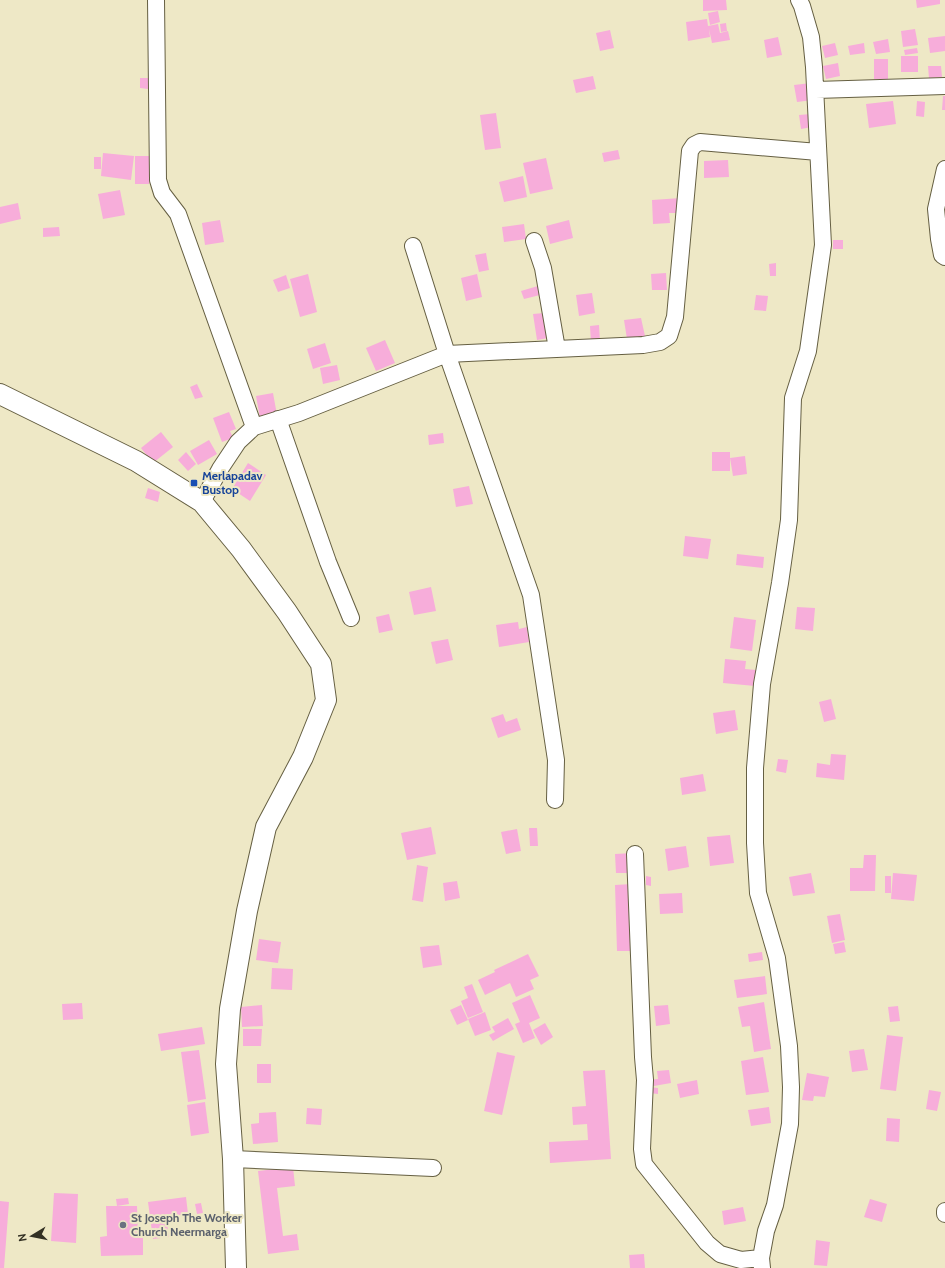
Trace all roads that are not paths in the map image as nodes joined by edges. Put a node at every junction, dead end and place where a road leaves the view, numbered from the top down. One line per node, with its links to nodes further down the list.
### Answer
1 (156, 0): 14 (street)
2 (799, 0): 4 (street)
3 (945, 86): 4 (street)
4 (816, 90): 5 (street)
5 (818, 152): 10 (street); 21 (street)
6 (945, 169): 9 (street)
7 (534, 241): 10 (street)
8 (413, 246): 11 (street)
9 (945, 257)
10 (557, 349): 11 (street)
11 (447, 354): 13 (street); 17 (street)
12 (0, 394): 15 (main road)
13 (278, 419): 14 (street); 16 (street)
14 (254, 427): 15 (street)
15 (202, 502): 19 (main road)
16 (351, 618)
17 (555, 800)
18 (635, 854): 21 (street)
19 (234, 1159): 20 (street); 22 (main road)
20 (433, 1168)
21 (761, 1263)
22 (236, 1268)

